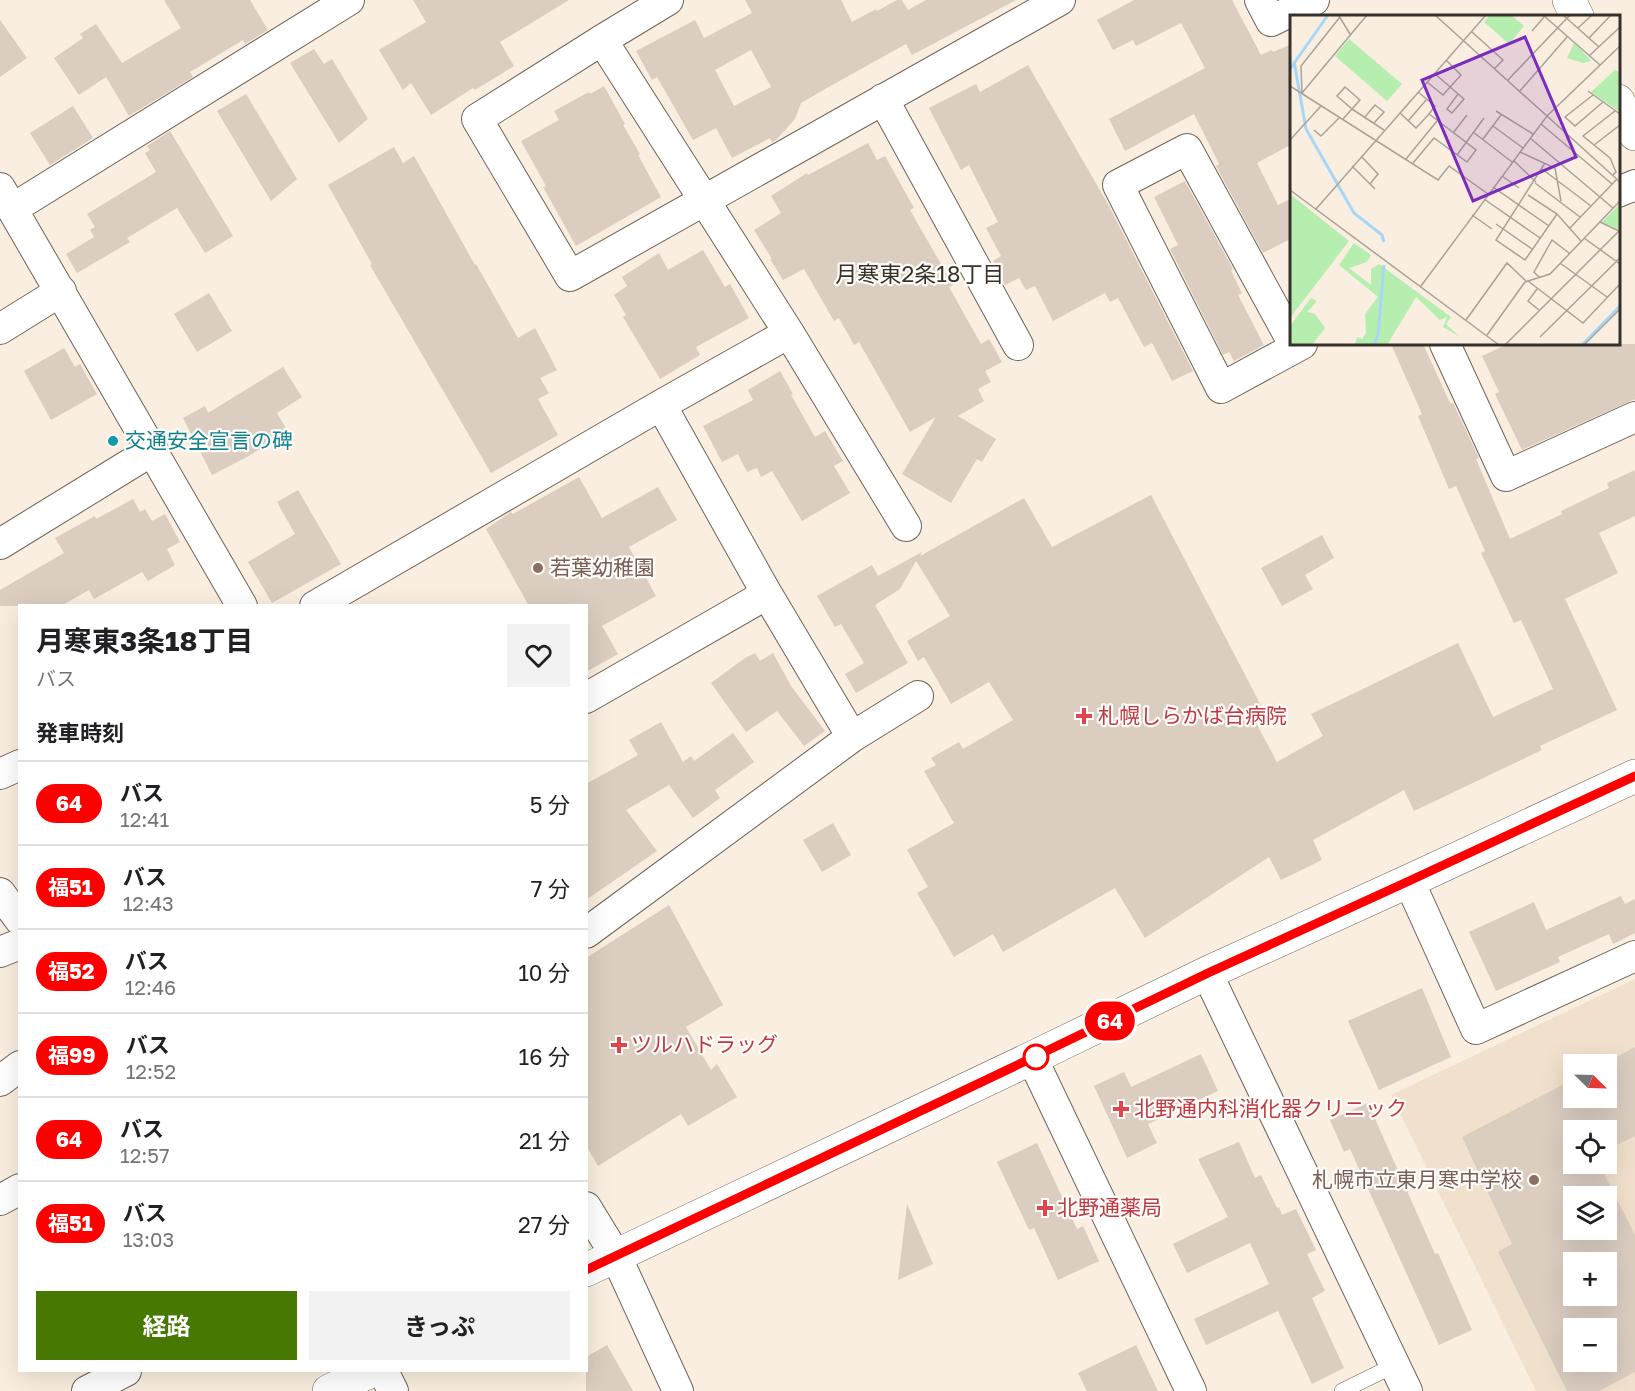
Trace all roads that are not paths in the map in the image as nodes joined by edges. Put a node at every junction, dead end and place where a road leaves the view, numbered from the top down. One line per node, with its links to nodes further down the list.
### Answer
1 (349, 0): 14 (street)
2 (668, 0): 8 (street)
3 (1060, 0): 9 (street)
4 (1260, 0): 5 (street)
5 (1314, 0)
6 (1569, 0): 7 (street)
7 (1576, 15)
8 (602, 39): 15 (street); 15 (street)
9 (883, 99): 15 (street); 20 (street)
10 (1620, 105): 11 (street)
11 (1635, 134)
12 (1635, 185): 13 (street)
13 (1620, 191)
14 (6, 199): 16 (street)
15 (705, 199): 18 (street)
16 (61, 291): 17 (street); 25 (street)
17 (0, 329)
18 (789, 333): 23 (street); 26 (street)
19 (1290, 335): 21 (street)
20 (1018, 345)
21 (1293, 345)
22 (1445, 345): 24 (street)
23 (661, 405): 28 (street); 30 (street)
24 (1635, 417)
25 (153, 450): 27 (street); 29 (street)
26 (906, 526)
27 (0, 544)
28 (767, 594): 32 (street); 33 (street)
29 (241, 604)
30 (318, 604)
31 (918, 696): 33 (street)
32 (588, 697)
33 (852, 736): 40 (street)
34 (18, 766): 35 (street)
35 (0, 774)
36 (1635, 776): 37 (street)
37 (1409, 881): 43 (street); 44 (street)
38 (0, 893): 39 (street)
39 (18, 917)
40 (588, 932)
41 (18, 945): 42 (street)
42 (0, 952)
43 (1635, 956)
44 (1208, 973): 45 (street); 56 (street)
45 (1032, 1058): 51 (street); 61 (street)
46 (18, 1068): 47 (street)
47 (0, 1081)
48 (18, 1190): 49 (street)
49 (0, 1200)
50 (588, 1210): 51 (street)
51 (616, 1256): 52 (street); 60 (street)
52 (588, 1269)
53 (124, 1372): 57 (street)
54 (369, 1372): 58 (street)
55 (384, 1372): 59 (street)
56 (1401, 1378): 62 (lane)
57 (87, 1391)
58 (329, 1391)
59 (393, 1391)
60 (678, 1391)
61 (1191, 1391)
62 (1342, 1391)

